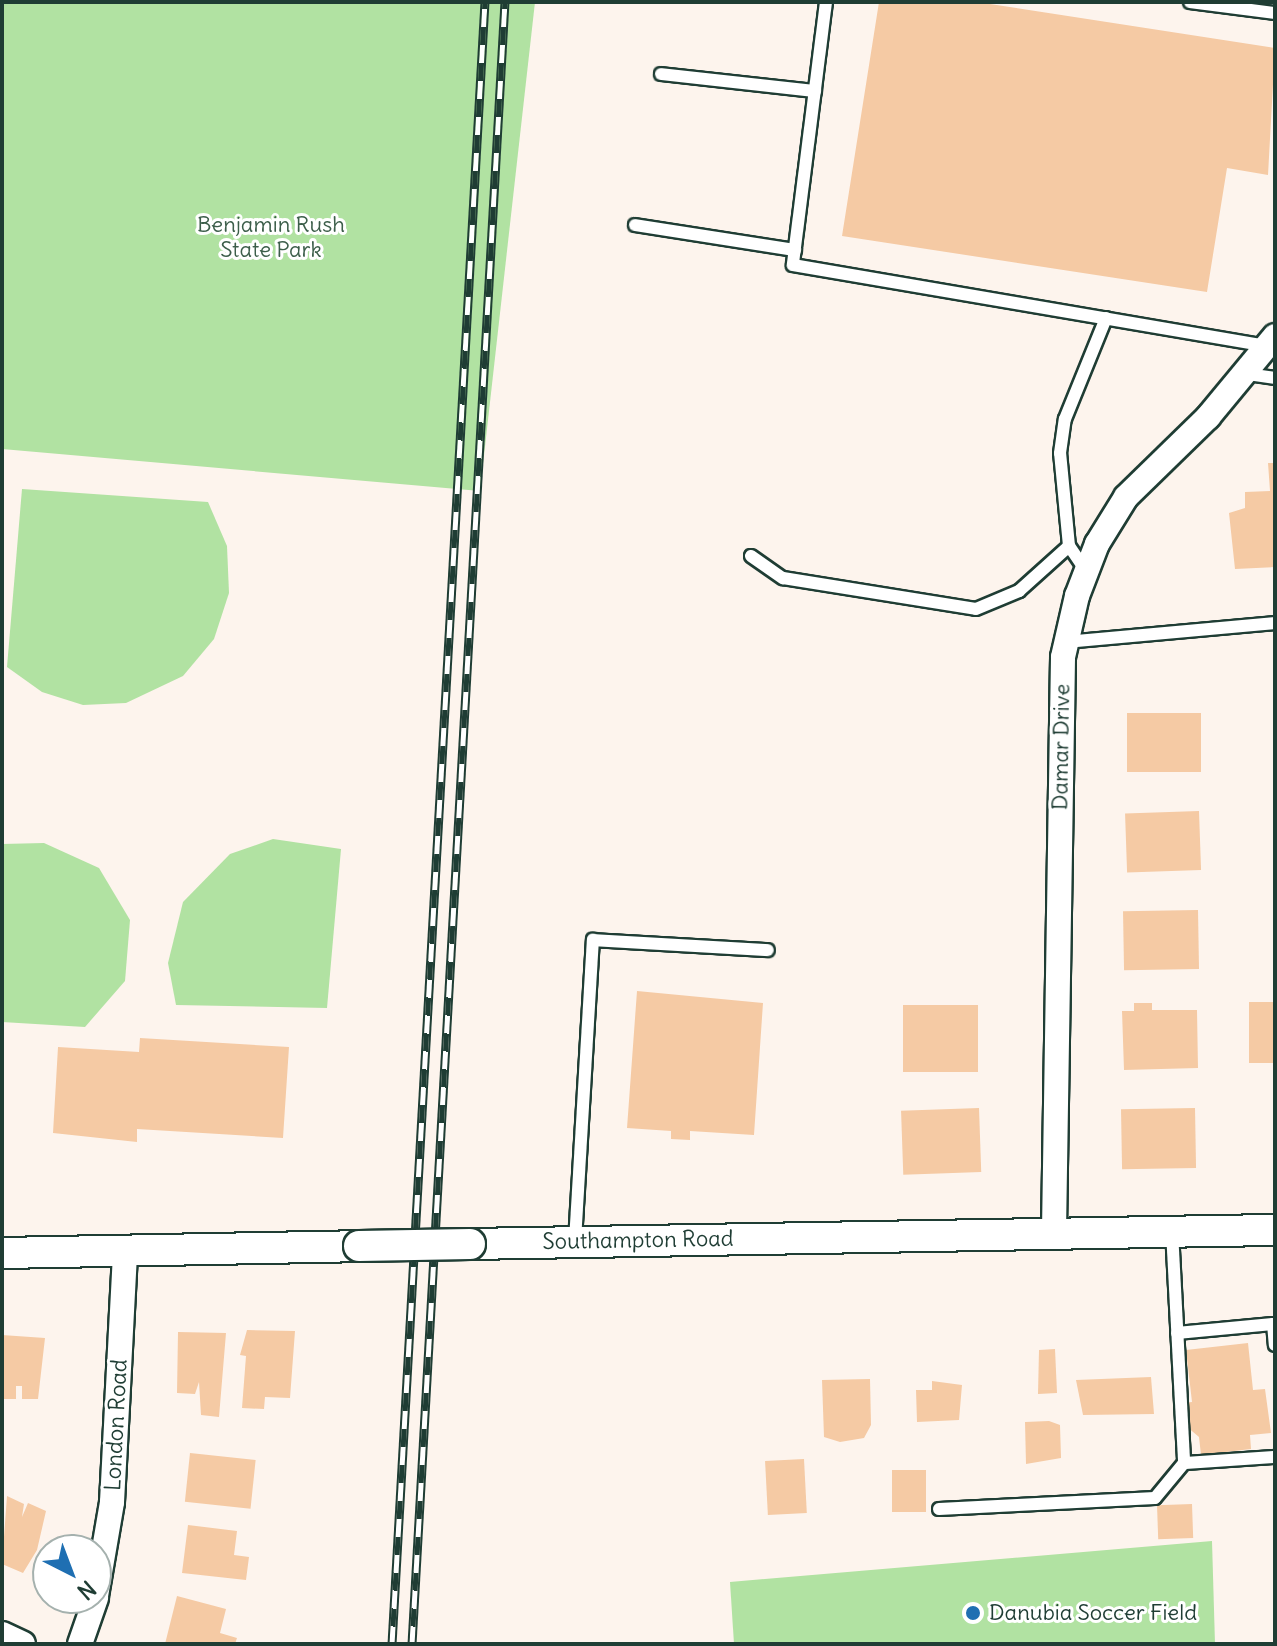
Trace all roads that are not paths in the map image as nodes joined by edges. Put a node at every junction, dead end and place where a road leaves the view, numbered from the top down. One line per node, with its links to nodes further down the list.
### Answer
1 (826, 2): 5 (lane)
2 (1190, 2): 3 (lane)
3 (1275, 13)
4 (661, 74): 5 (lane)
5 (815, 91): 7 (lane)
6 (635, 225): 7 (lane)
7 (795, 250): 8 (lane)
8 (1106, 318): 9 (lane); 12 (lane)
9 (1271, 341): 10 (street, Damar Drive)
10 (1247, 374): 11 (lane); 14 (street, Damar Drive)
11 (1275, 378)
12 (1069, 546): 13 (lane); 14 (lane)
13 (751, 556)
14 (1086, 571): 16 (street, Damar Drive)
15 (1275, 623): 16 (lane)
16 (1066, 642): 19 (street, Damar Drive)
17 (768, 950): 21 (lane)
18 (1275, 1230): 20 (street, Southampton Road)
19 (1054, 1231): 20 (street, Southampton Road); 21 (street, Southampton Road)
20 (1172, 1231): 24 (lane)
21 (575, 1241): 22 (street, Southampton Road, bridge)
22 (125, 1252): 23 (street, Southampton Road); 29 (street, London Road)
23 (2, 1253)
24 (1177, 1333): 25 (lane); 27 (lane)
25 (1275, 1345)
26 (1275, 1457): 27 (lane)
27 (1184, 1463): 28 (lane)
28 (939, 1509)
29 (107, 1534)
30 (90, 1614): 33 (street, London Road)
31 (2, 1634): 32 (street)
32 (23, 1644)
33 (80, 1644)

